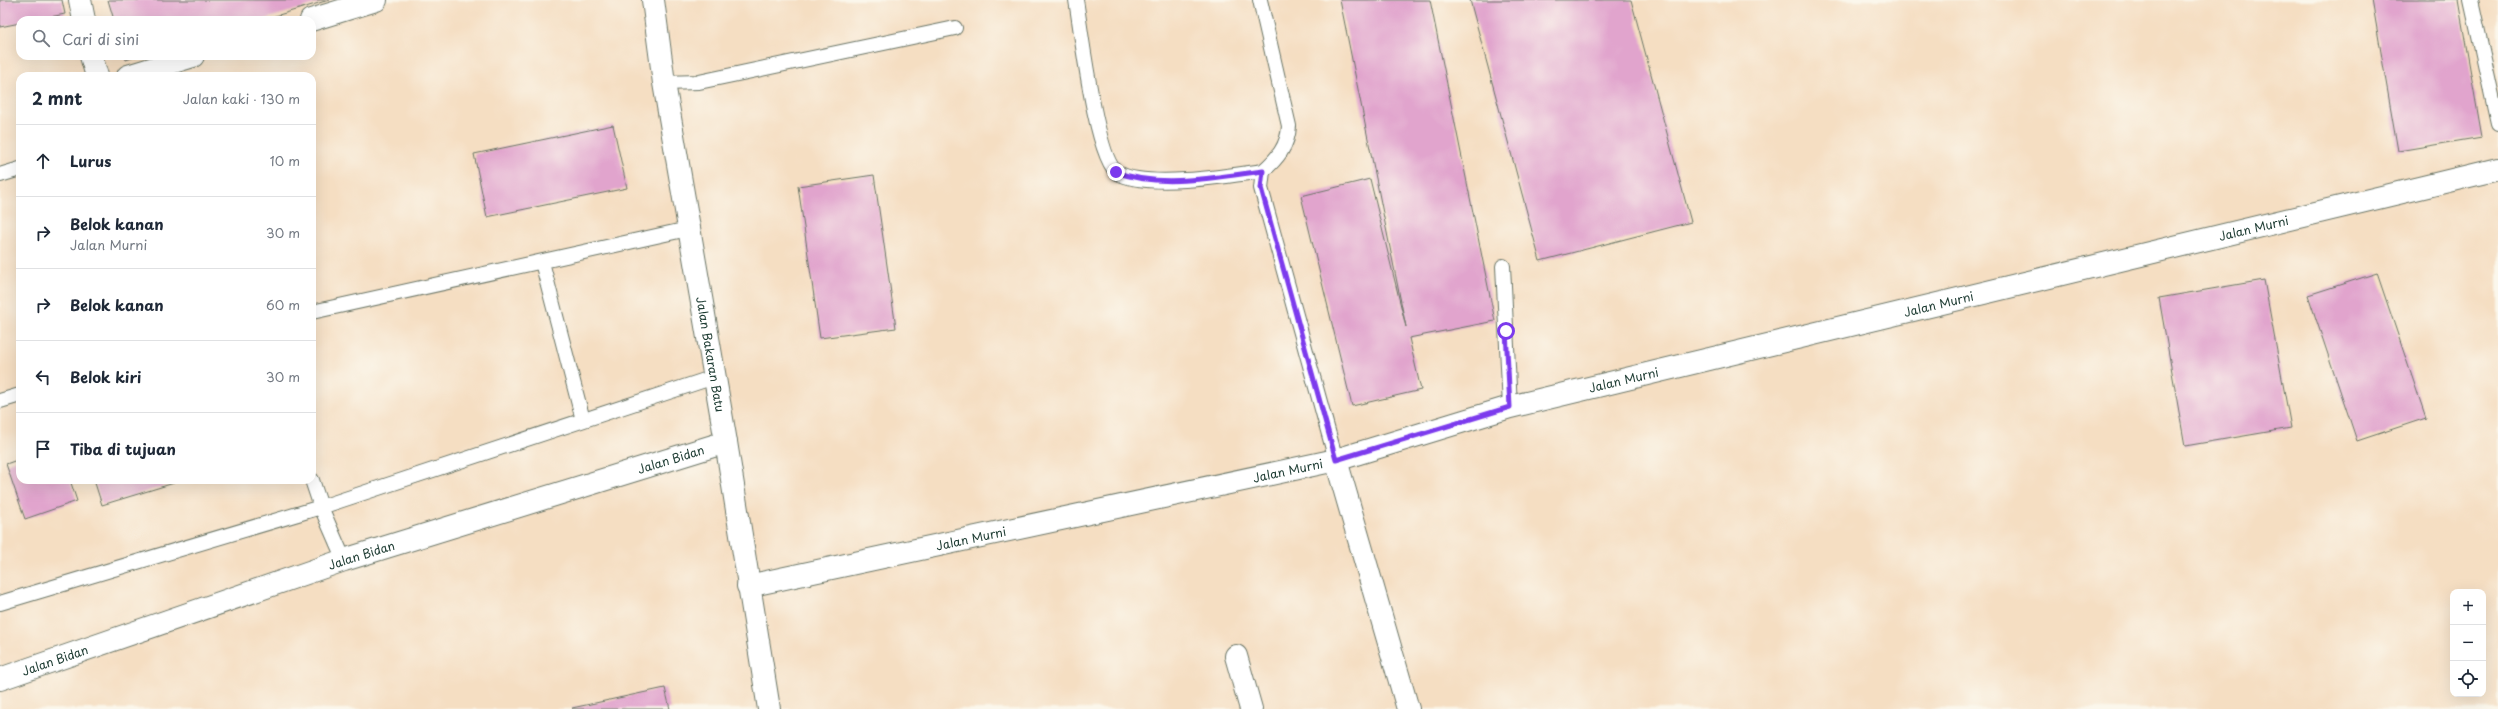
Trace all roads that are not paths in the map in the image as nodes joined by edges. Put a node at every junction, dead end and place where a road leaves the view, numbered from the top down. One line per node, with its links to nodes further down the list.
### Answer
1 (80, 0): 7 (main road)
2 (376, 0): 8 (main road)
3 (653, 0): 14 (main road, Jalan Bakaran Batu)
4 (1076, 0): 18 (lane)
5 (1260, 0): 18 (lane)
6 (2471, 0): 15 (lane)
7 (83, 16)
8 (316, 18)
9 (955, 28): 14 (lane)
10 (92, 60): 12 (main road)
11 (180, 60): 13 (main road)
12 (96, 72)
13 (141, 72)
14 (664, 83): 20 (main road, Jalan Bakaran Batu)
15 (2498, 123)
16 (2498, 169): 27 (main road, Jalan Murni)
17 (16, 170): 19 (lane)
18 (1263, 171): 30 (lane)
19 (0, 175)
20 (688, 229): 21 (lane); 24 (main road, Jalan Bakaran Batu)
21 (542, 262): 23 (lane); 28 (lane)
22 (1503, 266): 27 (lane)
23 (316, 311)
24 (714, 378): 28 (lane); 29 (main road, Jalan Bakaran Batu)
25 (16, 396): 26 (lane)
26 (0, 401)
27 (1510, 407): 30 (main road, Jalan Murni)
28 (583, 420): 32 (lane)
29 (726, 442): 33 (main road, Jalan Bidan); 34 (main road, Jalan Bakaran Batu)
30 (1336, 460): 34 (main road, Jalan Murni); 40 (main road)
31 (313, 484): 32 (lane)
32 (321, 507): 33 (lane); 35 (lane)
33 (344, 560): 37 (main road, Jalan Bidan)
34 (748, 586): 38 (main road, Jalan Bakaran Batu)
35 (0, 603)
36 (1236, 656): 39 (main road)
37 (0, 679)
38 (769, 709)
39 (1251, 709)
40 (1408, 709)

